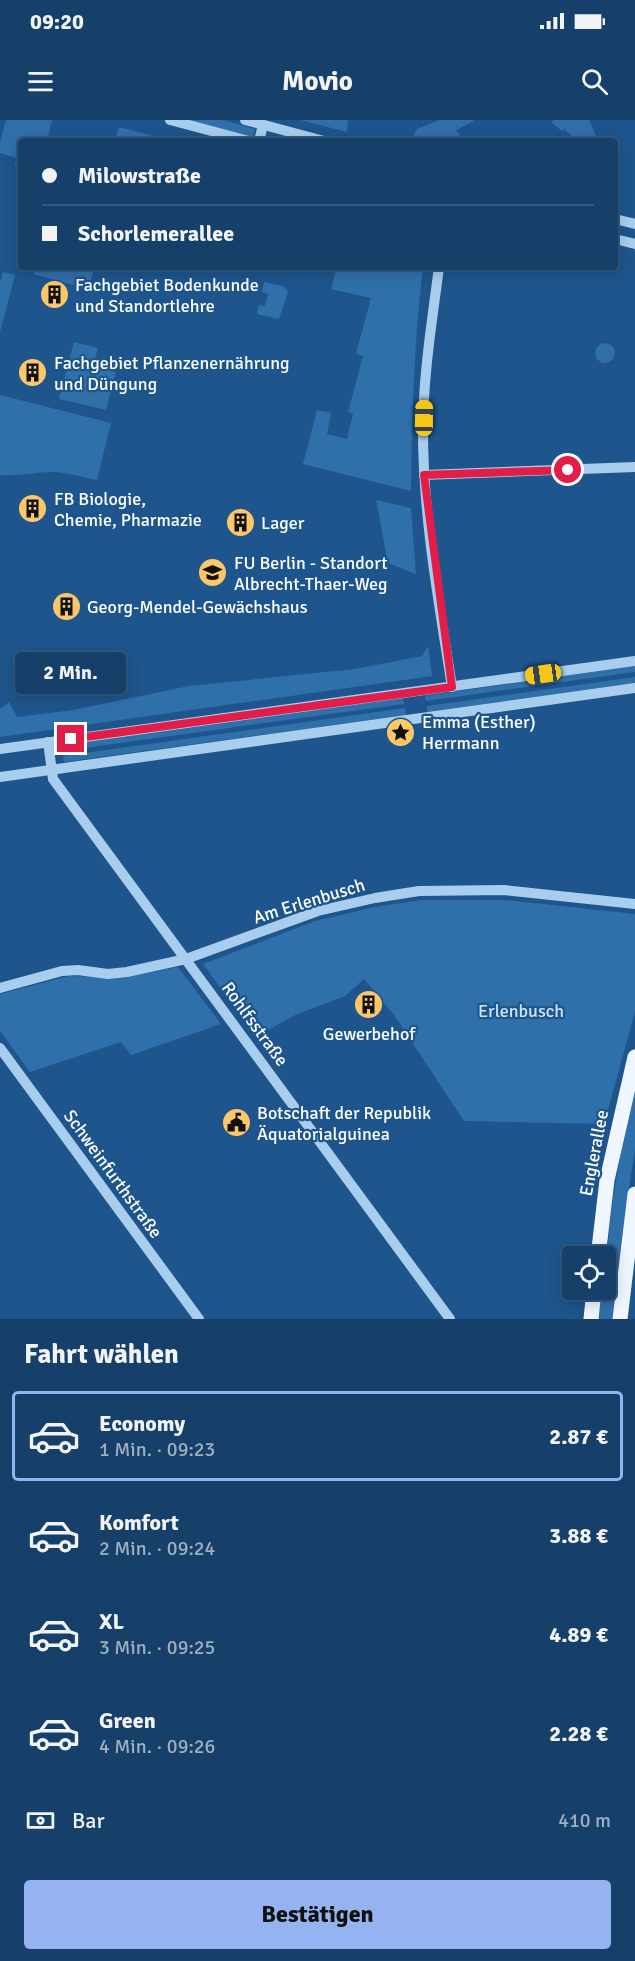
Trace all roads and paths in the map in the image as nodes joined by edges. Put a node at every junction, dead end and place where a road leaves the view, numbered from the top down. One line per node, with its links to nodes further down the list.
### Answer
1 (170, 120): 4 (street)
2 (245, 120): 3 (street)
3 (262, 125): 5 (street); 6 (street)
4 (238, 138)
5 (260, 138)
6 (312, 138)
7 (618, 220): 8 (street)
8 (635, 224)
9 (618, 240): 10 (street)
10 (635, 244)
11 (439, 270): 13 (street)
12 (635, 467): 13 (street)
13 (424, 475): 15 (street)
14 (635, 661): 15 (street)
15 (452, 687): 17 (street)
16 (635, 688): 19 (street)
17 (48, 742): 18 (street); 19 (street, Rohlfsstraße)
18 (0, 749)
19 (52, 769): 20 (street); 22 (street, Rohlfsstraße)
20 (0, 777)
21 (635, 904): 22 (street, Am Erlenbusch)
22 (186, 959): 23 (street, Am Erlenbusch); 30 (street, Rohlfsstraße)
23 (0, 988)
24 (0, 1048): 29 (street, Schweinfurthstraße)
25 (635, 1057): 27 (main road, Englerallee)
26 (635, 1194): 32 (main road)
27 (599, 1246)
28 (593, 1300): 31 (main road)
29 (199, 1319)
30 (450, 1319)
31 (591, 1319)
32 (620, 1319)

